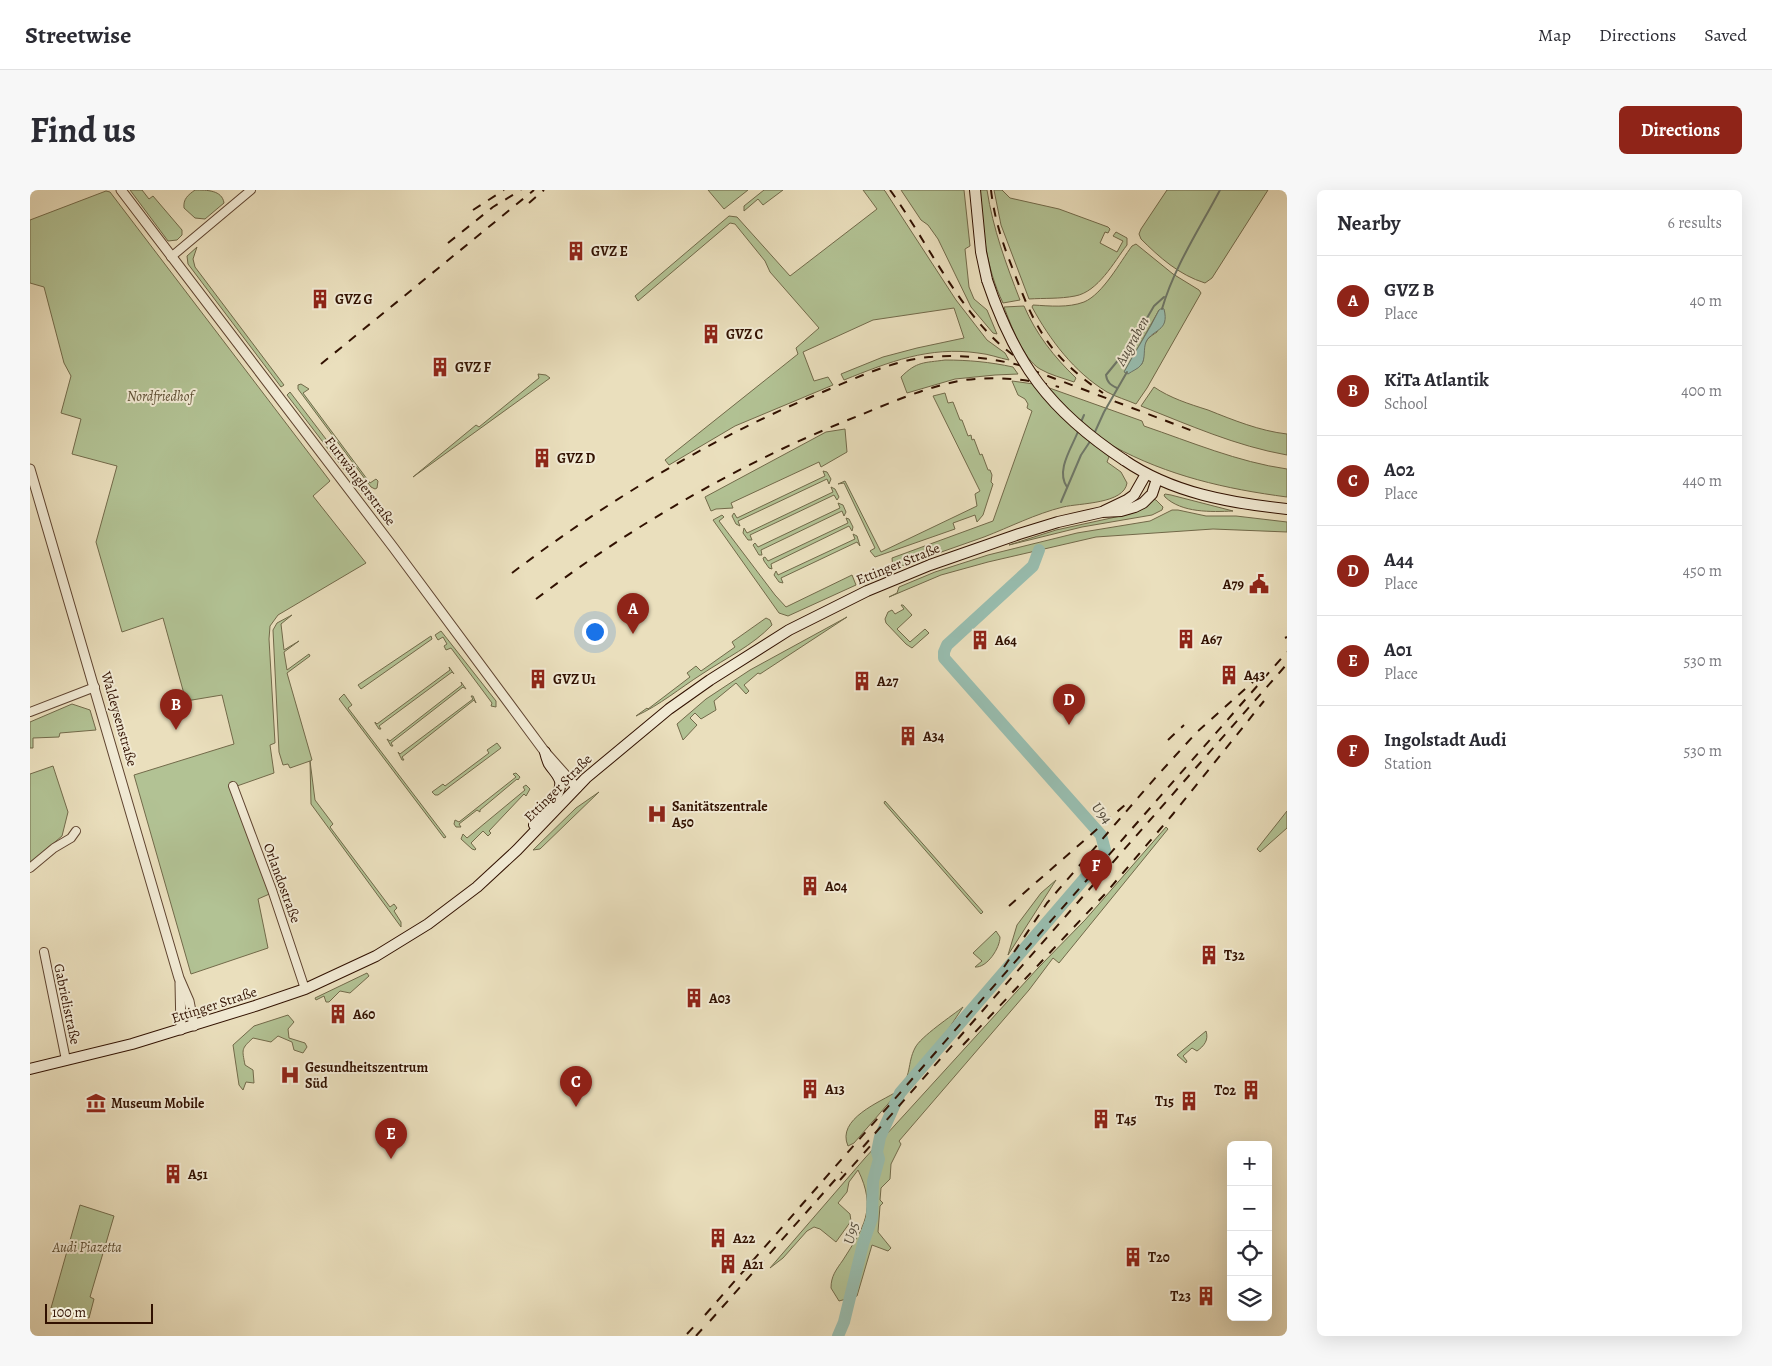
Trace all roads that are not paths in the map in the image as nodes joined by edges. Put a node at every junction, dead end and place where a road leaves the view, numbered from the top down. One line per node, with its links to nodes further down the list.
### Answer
1 (121, 190): 4 (street, Furtwänglerstraße)
2 (251, 190): 4 (street)
3 (975, 190): 6 (main road, bridge)
4 (172, 257): 12 (street, Furtwänglerstraße)
5 (30, 468): 10 (street, Waldeysenstraße)
6 (1146, 474): 7 (main road); 9 (main road, Ettinger Straße)
7 (1157, 479): 8 (main road); 9 (main road, Ettinger Straße)
8 (1287, 509)
9 (1102, 512): 14 (main road, Ettinger Straße)
10 (95, 687): 11 (street); 19 (street, Waldeysenstraße)
11 (30, 712)
12 (545, 752): 14 (street, Furtwänglerstraße); 16 (main road)
13 (233, 786): 20 (street, Orlandostraße)
14 (577, 788): 16 (main road, Ettinger Straße)
15 (76, 831): 17 (street)
16 (528, 838): 20 (main road, Ettinger Straße)
17 (30, 868)
18 (44, 952): 23 (street, Gabrielistraße)
19 (179, 978): 21 (street, Waldeysenstraße); 22 (street, Waldeysenstraße)
20 (305, 989): 21 (main road, Ettinger Straße)
21 (194, 1026): 22 (main road, Ettinger Straße)
22 (180, 1030): 23 (main road, Ettinger Straße)
23 (66, 1060): 24 (main road, Ettinger Straße)
24 (30, 1069)

